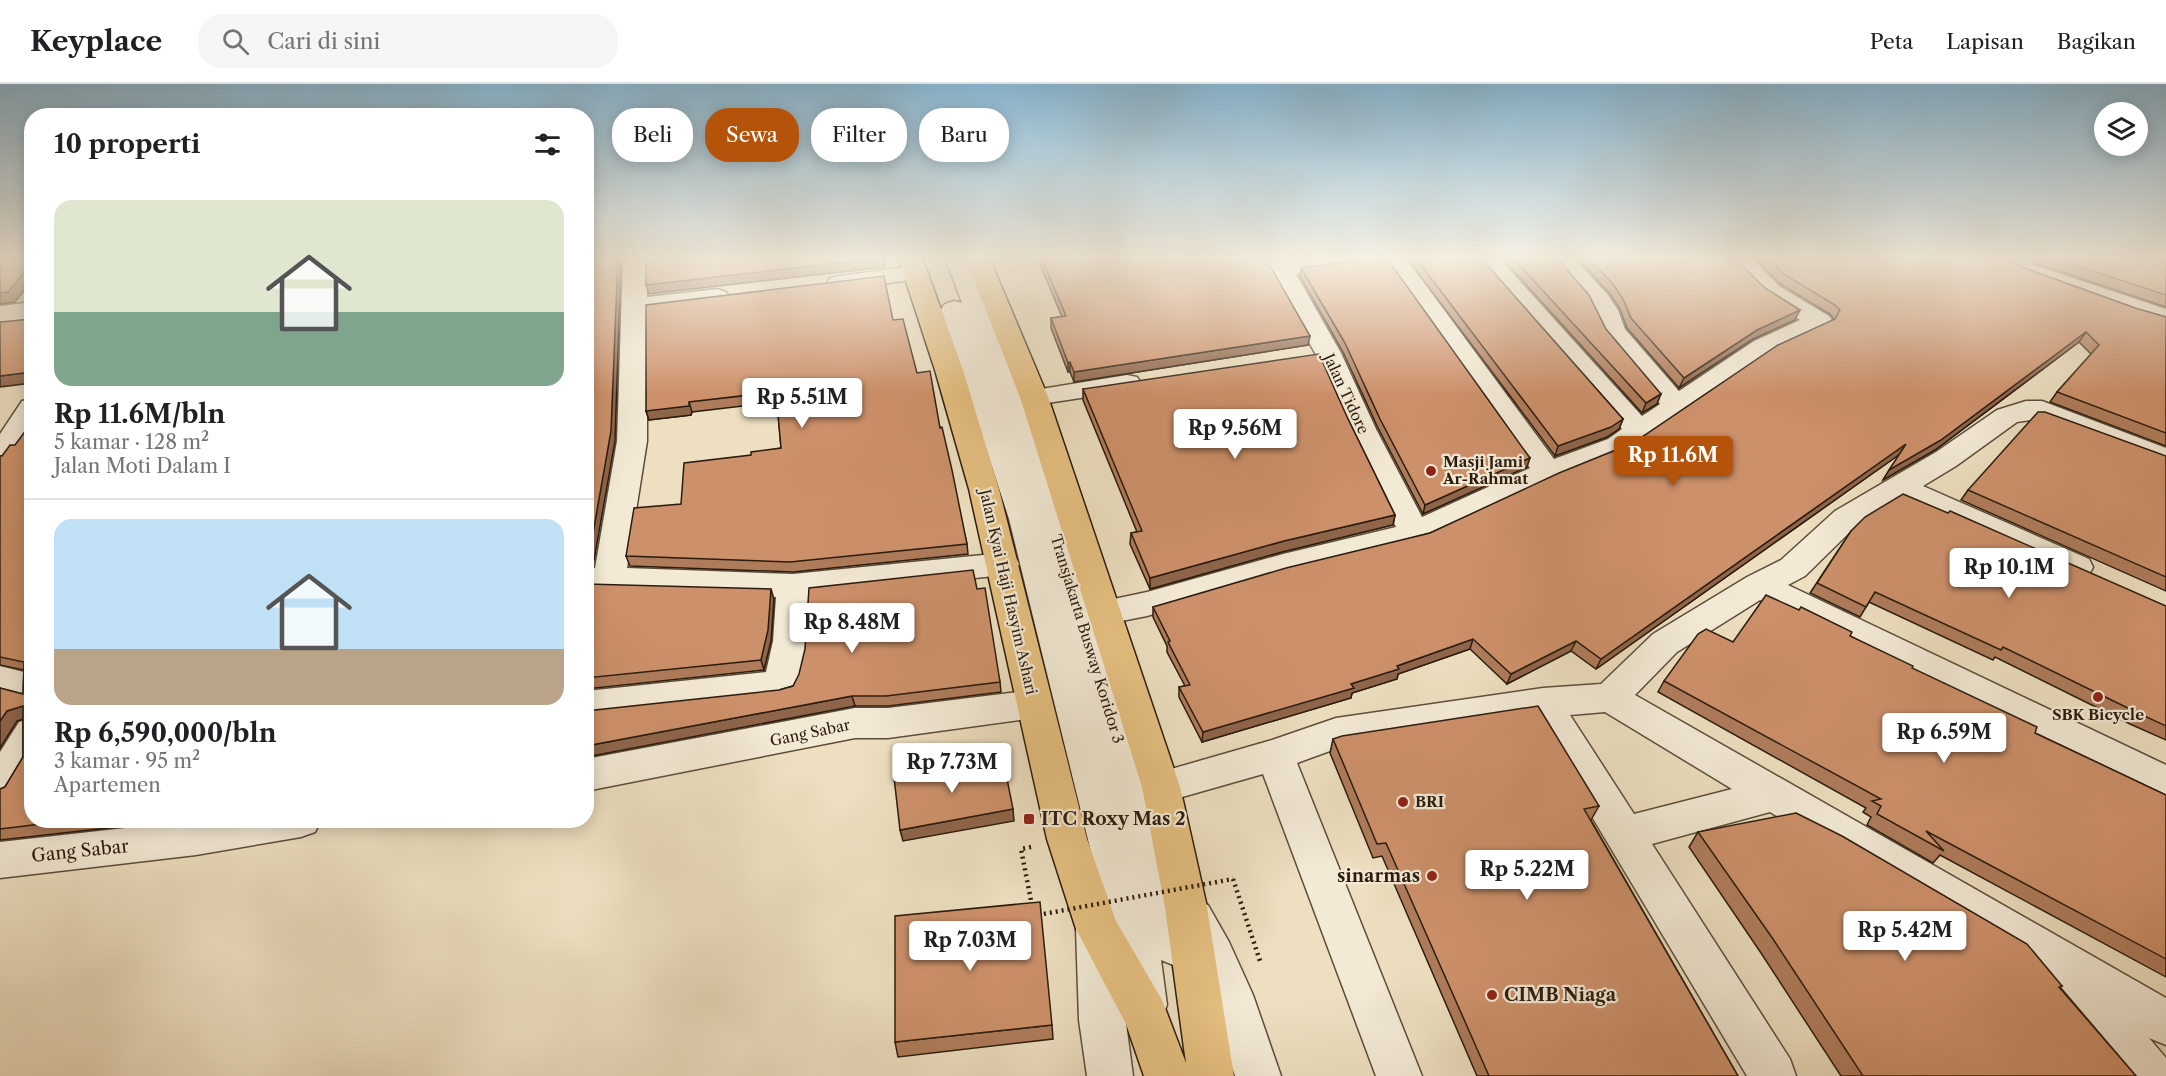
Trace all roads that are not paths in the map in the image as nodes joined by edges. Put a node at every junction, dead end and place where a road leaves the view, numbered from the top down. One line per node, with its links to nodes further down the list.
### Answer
1 (657, 303): 12 (street)
2 (931, 303): 26 (main road, Jalan Kyai Haji Hasyim Ashari)
3 (937, 303): 51 (street, Transjakarta Busway Koridor 3)
4 (975, 303): 53 (street, Transjakarta Busway Koridor 3)
5 (996, 303): 17 (main road)
6 (1294, 303): 25 (street, Jalan Tidore)
7 (1427, 303): 23 (street)
8 (1526, 303): 20 (street)
9 (1601, 303): 18 (street)
10 (1790, 303): 18 (street)
11 (2123, 303): 15 (street)
12 (634, 306): 28 (street)
13 (24, 311): 14 (street)
14 (0, 314)
15 (2166, 318)
16 (1155, 379): 17 (street)
17 (1034, 397): 31 (main road)
18 (1677, 406): 20 (street)
19 (24, 420): 21 (street)
20 (1640, 431): 23 (street)
21 (0, 457)
22 (2166, 459): 24 (street)
23 (1548, 472): 25 (street)
24 (1900, 487): 27 (street); 29 (street)
25 (1415, 533): 31 (street)
26 (1003, 564): 30 (street); 37 (main road, Jalan Kyai Haji Hasyim Ashari)
27 (2104, 579)
28 (598, 580): 30 (street)
29 (1759, 585): 34 (street); 42 (street)
30 (793, 586): 36 (street)
31 (1104, 613): 43 (main road)
32 (0, 680): 33 (street)
33 (24, 686)
34 (1610, 698): 35 (street); 44 (street)
35 (1543, 702): 39 (street); 46 (street)
36 (594, 704)
37 (1035, 704): 41 (street, Gang Sabar); 49 (main road, Jalan Kyai Haji Hasyim Ashari)
38 (24, 751): 40 (street)
39 (1275, 755): 43 (street); 58 (street)
40 (14, 773)
41 (594, 774)
42 (2166, 783)
43 (1161, 787): 48 (main road)
44 (1775, 794): 46 (street); 50 (street)
45 (254, 828): 47 (street, Gang Sabar)
46 (1624, 834): 59 (street)
47 (0, 860)
48 (1186, 907): 53 (main road); 57 (street)
49 (1097, 929): 51 (main road, Jalan Kyai Haji Hasyim Ashari); 54 (street, Jalan Kyai Haji Hasyim Ashari)
50 (2052, 957): 52 (street); 60 (street)
51 (1146, 1015): 55 (main road, Jalan Kyai Haji Hasyim Ashari)
52 (2166, 1023)
53 (1203, 1027): 56 (main road)
54 (1110, 1076)
55 (1167, 1076)
56 (1211, 1076)
57 (1258, 1076)
58 (1399, 1076)
59 (1773, 1076)
60 (2151, 1076)

